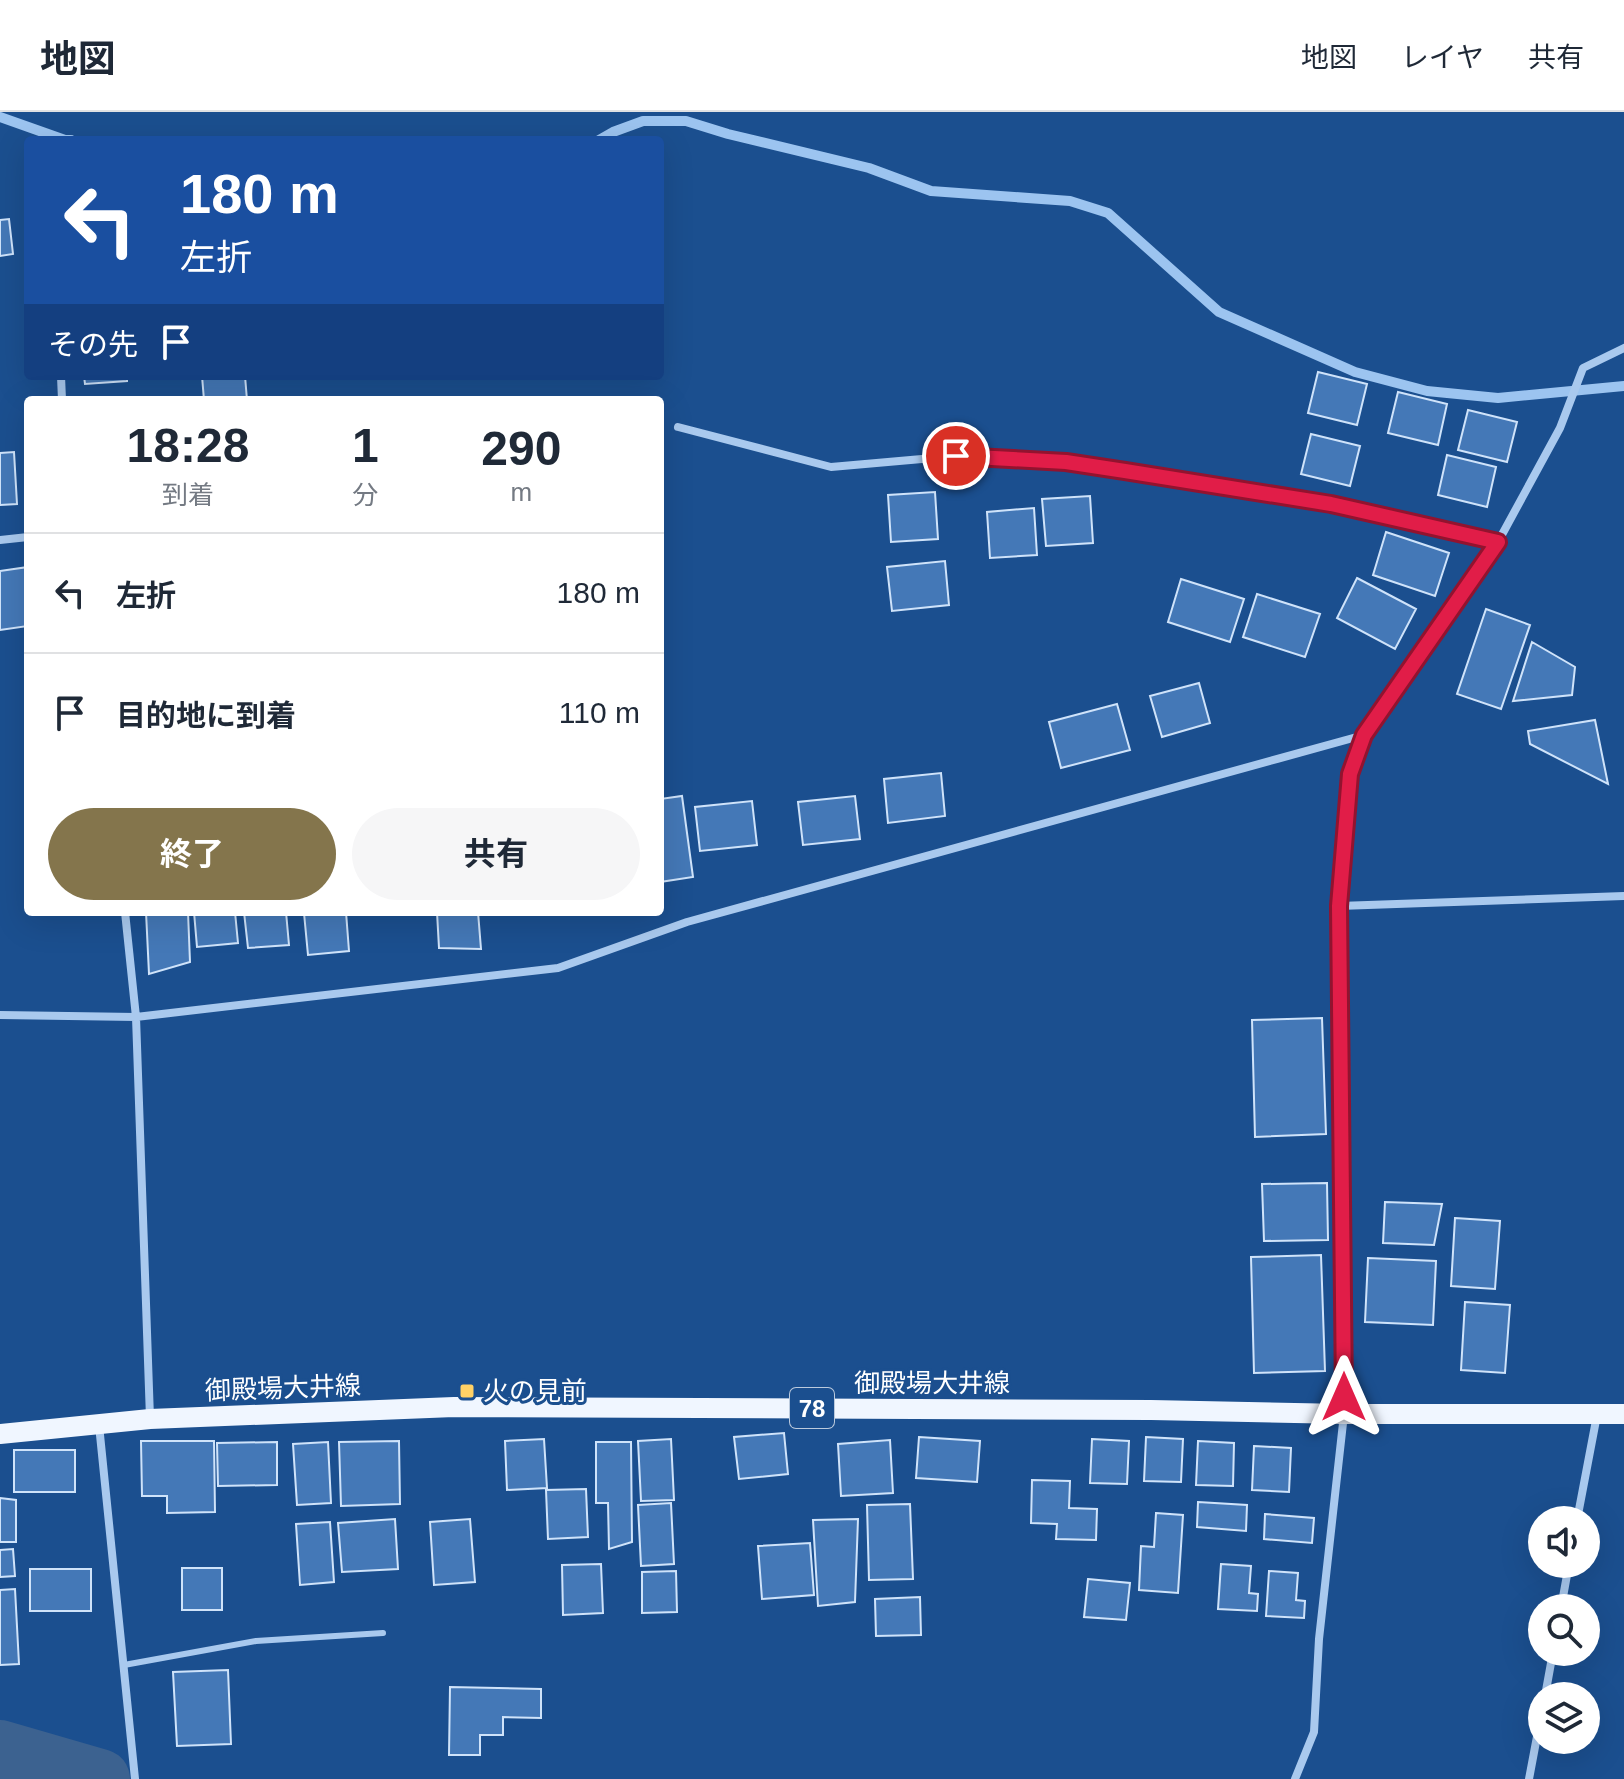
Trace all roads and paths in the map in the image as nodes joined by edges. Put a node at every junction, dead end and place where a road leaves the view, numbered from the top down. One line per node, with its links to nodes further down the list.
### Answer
1 (1624, 348): 5 (street)
2 (678, 427): 5 (street)
3 (24, 537): 4 (street)
4 (0, 540)
5 (1498, 542): 6 (street)
6 (1364, 735): 8 (street); 11 (street)
7 (1624, 896): 8 (street)
8 (1339, 906): 12 (street)
9 (125, 916): 11 (street)
10 (0, 1015): 11 (street)
11 (136, 1017): 15 (street)
12 (1344, 1414): 13 (main road, 御殿場大井線 / 78); 15 (main road, 御殿場大井線 / 78); 23 (street)
13 (1597, 1414): 14 (main road, 御殿場大井線 / 78); 18 (street)
14 (1624, 1414)
15 (150, 1419): 16 (main road, 御殿場大井線 / 78)
16 (99, 1425): 17 (main road, 御殿場大井線 / 78); 20 (street)
17 (0, 1434)
18 (1580, 1506)
19 (383, 1633): 20 (lane)
20 (124, 1665): 22 (street)
21 (1534, 1754): 24 (street)
22 (135, 1779)
23 (1295, 1779)
24 (1529, 1779)

